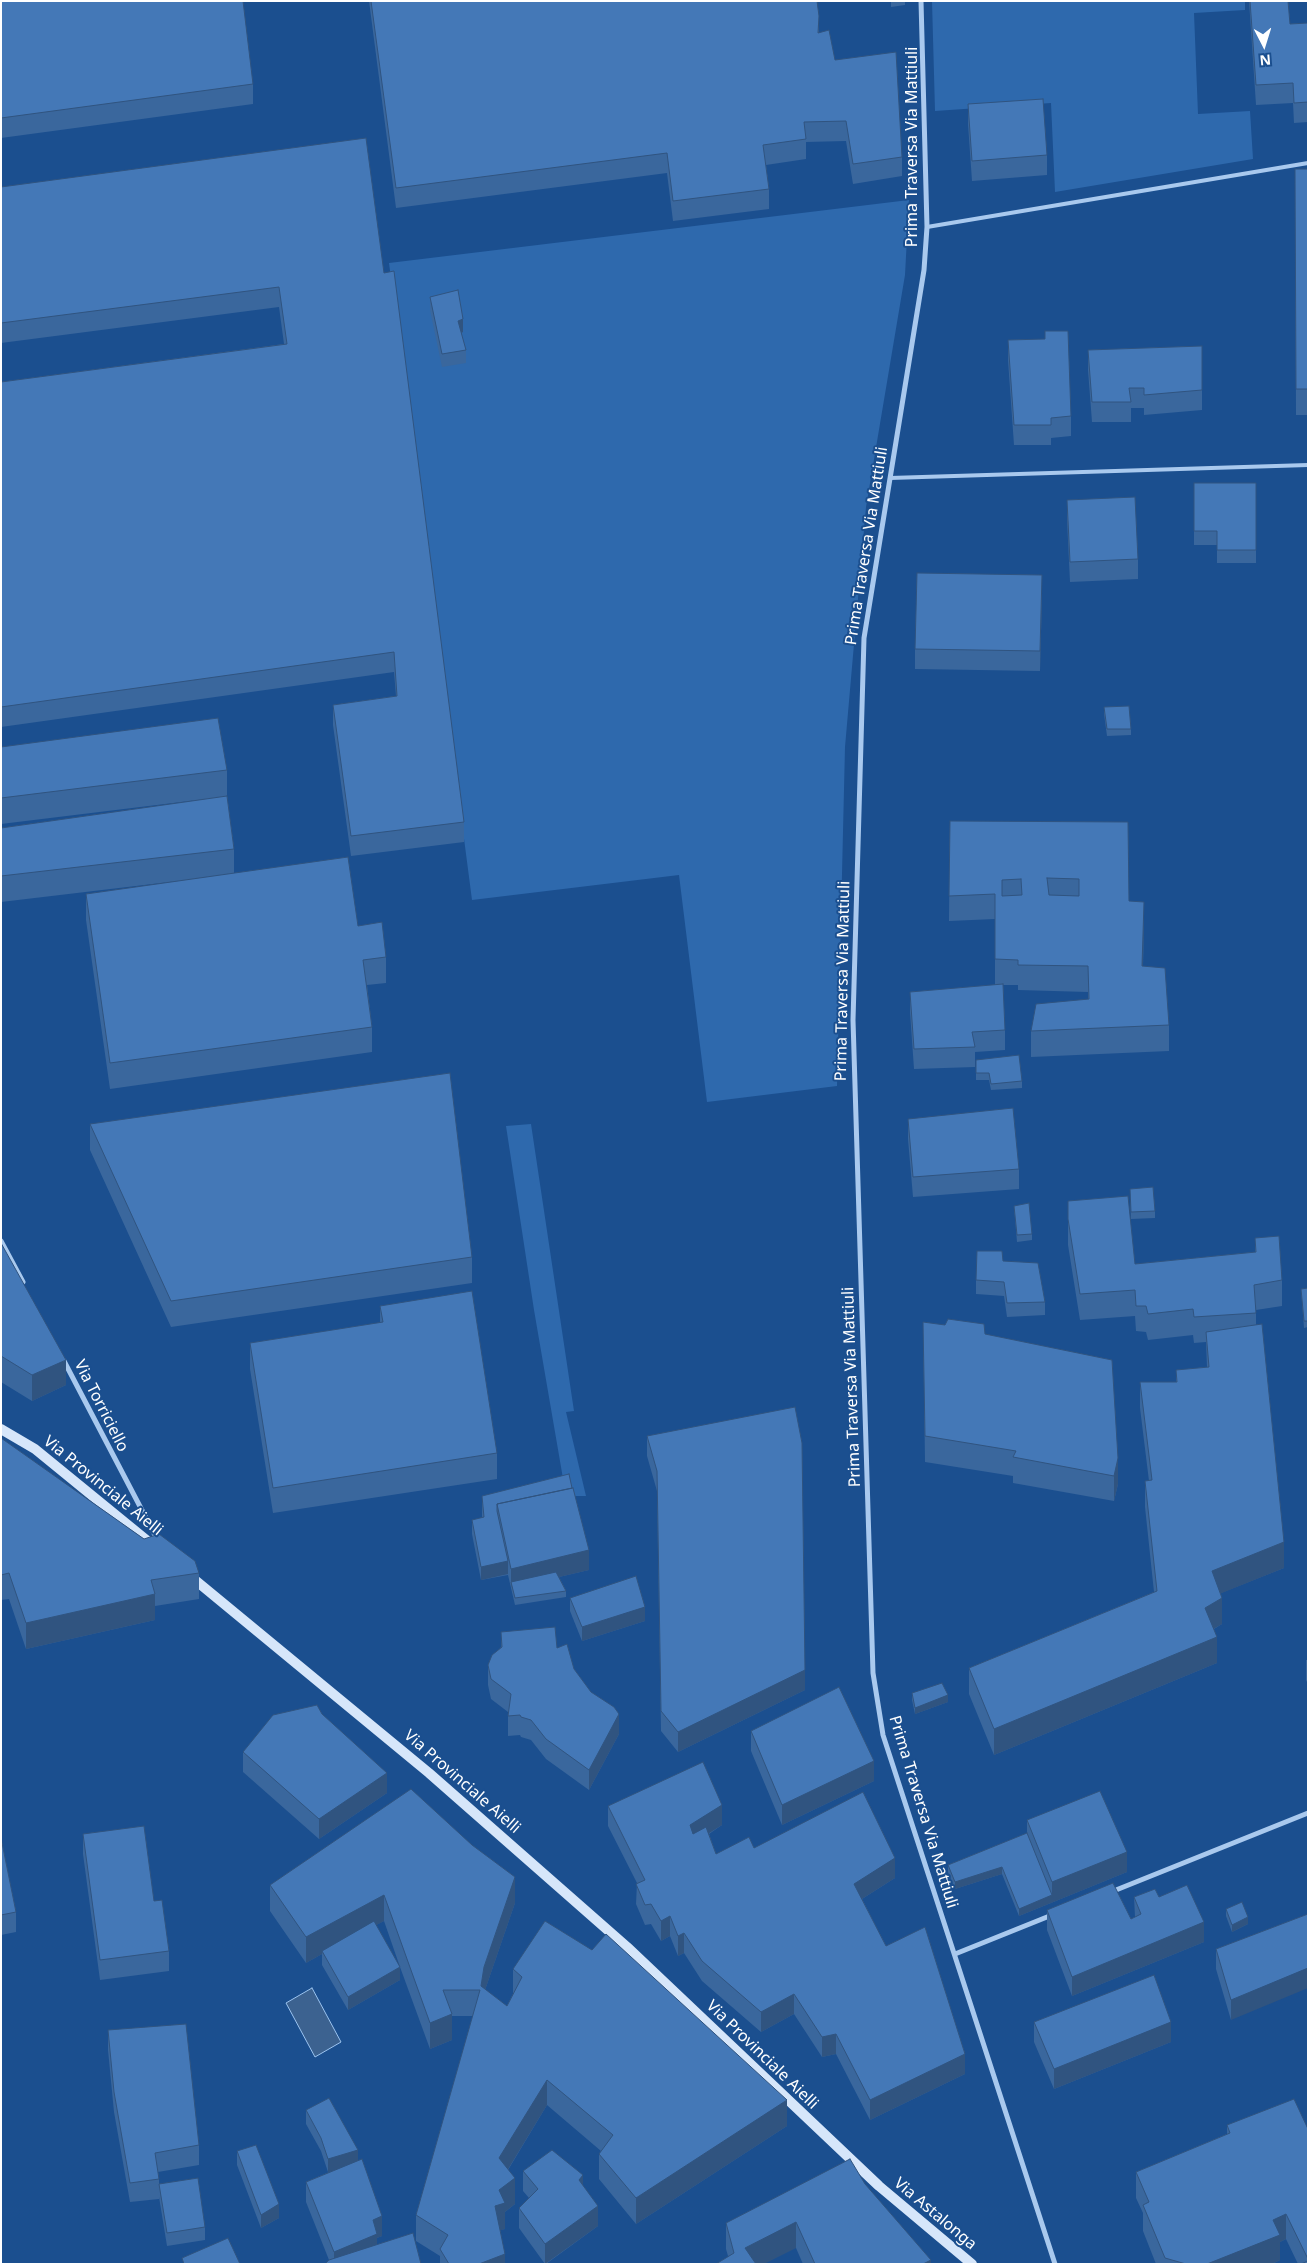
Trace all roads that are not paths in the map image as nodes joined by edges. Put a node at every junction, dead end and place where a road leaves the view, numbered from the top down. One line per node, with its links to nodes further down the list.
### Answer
1 (921, 1): 3 (street, Prima Traversa Via Mattiuli)
2 (1308, 163): 3 (lane)
3 (927, 227): 5 (street, Prima Traversa Via Mattiuli)
4 (1308, 466): 5 (lane)
5 (890, 478): 15 (street, Prima Traversa Via Mattiuli)
6 (1, 1241): 7 (street)
7 (24, 1284)
8 (60, 1354): 10 (street, Via Torriciello)
9 (1, 1429): 10 (street, Via Provinciale Aielli)
10 (163, 1551)
11 (180, 1568): 16 (street, Via Provinciale Aielli)
12 (1308, 1813): 13 (street)
13 (1109, 1892)
14 (1054, 1914): 15 (street)
15 (955, 1954): 18 (street, Prima Traversa Via Mattiuli)
16 (879, 2186): 17 (street, Via Astalonga)
17 (972, 2264)
18 (1055, 2264)

